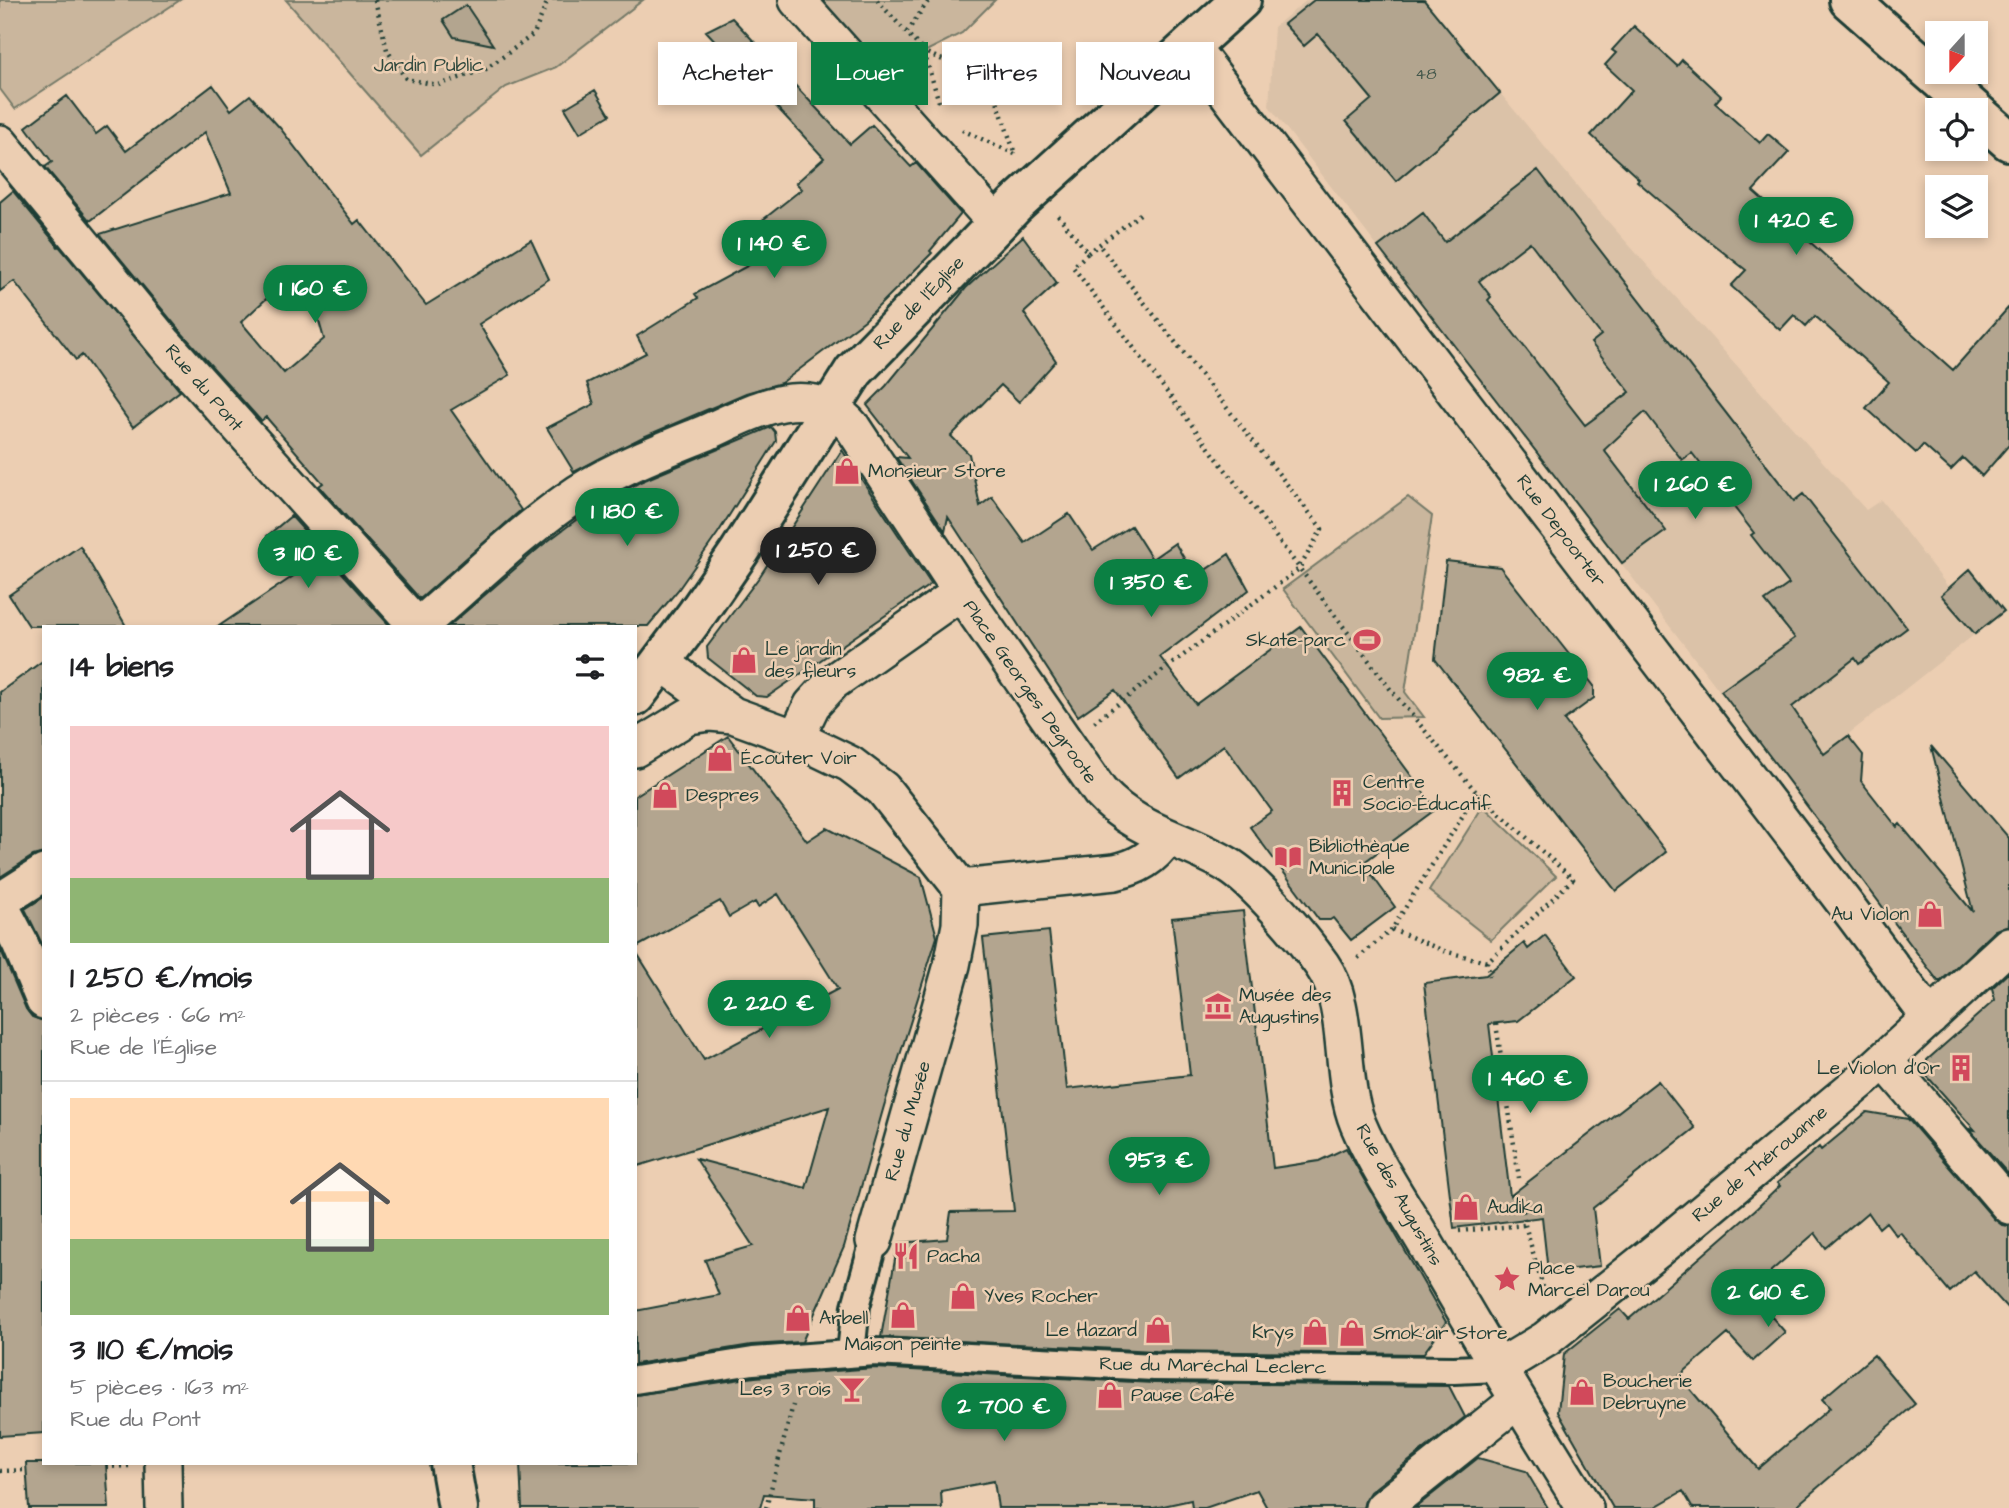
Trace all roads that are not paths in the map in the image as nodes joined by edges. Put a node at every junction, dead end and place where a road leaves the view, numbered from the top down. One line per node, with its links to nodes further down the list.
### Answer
1 (797, 0): 11 (street)
2 (1241, 0): 4 (main road, Rue de l'Église)
3 (1849, 0): 6 (main road)
4 (1195, 42)
5 (1214, 76): 27 (street, Rue Depoorter)
6 (1960, 98)
7 (1125, 105): 11 (main road, Rue de l'Église)
8 (1988, 122): 9 (main road)
9 (2009, 141)
10 (0, 143): 14 (street, Rue du Pont)
11 (996, 223): 12 (main road, Rue de l'Église)
12 (830, 408): 13 (street); 15 (street); 16 (main road, Rue de l'Église)
13 (961, 592): 19 (street, Place Georges Degroote); 21 (street, Place Georges Degroote)
14 (417, 625)
15 (419, 625)
16 (662, 662): 17 (main road, Rue de l'Église); 18 (street)
17 (637, 693)
18 (733, 715): 19 (street); 20 (street)
19 (796, 738): 23 (street)
20 (637, 748)
21 (1167, 838): 23 (street); 32 (street, Rue des Augustins)
22 (42, 874): 24 (street)
23 (961, 888): 30 (street, Rue du Musée)
24 (0, 903): 26 (street)
25 (2009, 945): 27 (street, Rue de Thérouanne)
26 (42, 996)
27 (1930, 1018): 28 (street, Rue de Thérouanne)
28 (1884, 1060): 29 (street); 32 (street, Rue de Thérouanne)
29 (2009, 1206)
30 (874, 1241): 31 (street, Rue du Musée)
31 (851, 1353): 32 (street, Rue du Maréchal Leclerc); 33 (street, Rue du Maréchal Leclerc)
32 (1498, 1367): 34 (street, Rue des Augustins)
33 (637, 1380)
34 (1518, 1400): 39 (street); 40 (street, Rue des Augustins)
35 (163, 1465): 37 (street)
36 (450, 1465): 38 (main road)
37 (164, 1508)
38 (458, 1508)
39 (1383, 1508)
40 (1585, 1508)

